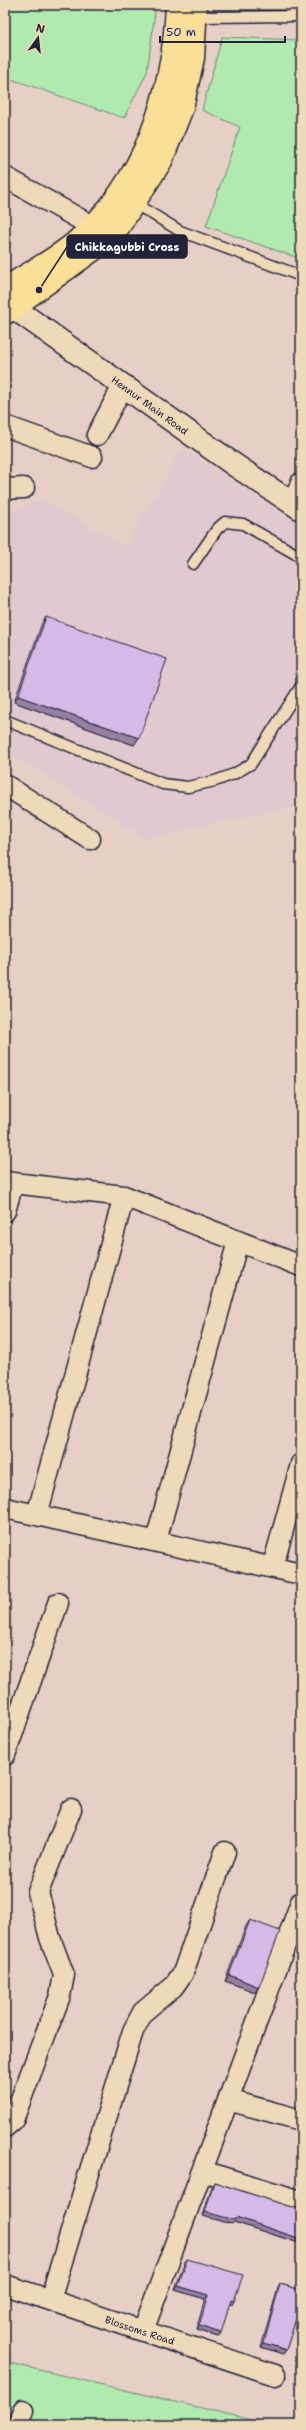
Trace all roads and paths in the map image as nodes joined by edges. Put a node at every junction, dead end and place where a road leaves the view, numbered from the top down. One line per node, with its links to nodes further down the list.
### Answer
1 (177, 5): 6 (main road)
2 (196, 11): 3 (lane); 5 (main road)
3 (301, 16)
4 (5, 177): 6 (street)
5 (134, 203): 6 (main road); 7 (lane)
6 (105, 222): 8 (main road)
7 (301, 276)
8 (7, 301): 9 (main road, Hennur Main Road)
9 (123, 386): 11 (street); 14 (main road, Hennur Main Road)
10 (5, 426): 12 (street)
11 (97, 435)
12 (92, 456)
13 (301, 483): 14 (street)
14 (297, 506)
15 (301, 557): 16 (lane)
16 (193, 564)
17 (301, 686): 18 (lane)
18 (5, 720)
19 (5, 785): 20 (street)
20 (90, 839)
21 (9, 1182): 22 (street); 23 (street)
22 (124, 1196): 24 (street); 28 (street)
23 (5, 1210)
24 (238, 1241): 25 (street); 29 (street)
25 (301, 1266)
26 (301, 1464): 30 (street)
27 (5, 1508): 28 (street)
28 (37, 1515): 29 (street)
29 (156, 1541): 30 (street)
30 (273, 1566): 31 (street)
31 (301, 1574)
32 (58, 1603): 33 (street)
33 (5, 1755)
34 (71, 1809): 40 (street)
35 (225, 1852): 44 (street)
36 (301, 1902): 37 (street)
37 (292, 1951): 38 (street)
38 (228, 2100): 39 (street); 41 (street)
39 (301, 2120)
40 (5, 2127)
41 (202, 2171): 42 (street); 45 (street)
42 (301, 2201)
43 (5, 2285): 44 (street, Blossoms Road)
44 (50, 2300): 45 (street, Blossoms Road)
45 (143, 2331): 46 (street, Blossoms Road)
46 (275, 2375)

